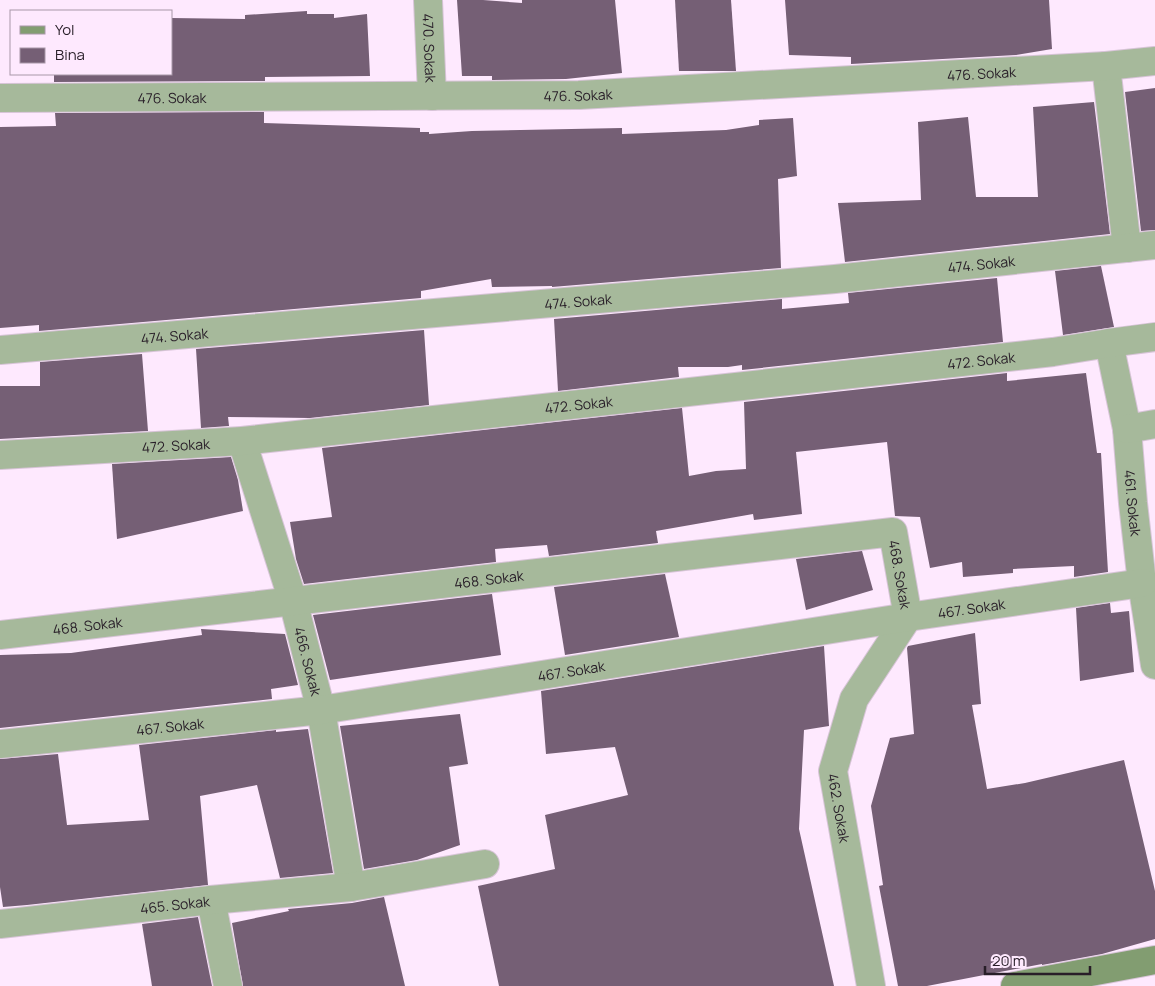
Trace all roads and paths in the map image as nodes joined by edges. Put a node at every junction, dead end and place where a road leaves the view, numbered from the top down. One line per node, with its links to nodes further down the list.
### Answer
1 (428, 0): 4 (street, 470. Sokak)
2 (1155, 61): 3 (street, 476. Sokak)
3 (1106, 66): 4 (street, 476. Sokak); 7 (street)
4 (432, 96): 5 (street, 476. Sokak)
5 (0, 98)
6 (1155, 245): 7 (street, 474. Sokak)
7 (1127, 248): 10 (street, 474. Sokak)
8 (1155, 336): 9 (street, 472. Sokak)
9 (1109, 343): 12 (street, 461. Sokak); 13 (street, 472. Sokak)
10 (0, 350)
11 (1155, 424): 12 (street)
12 (1127, 429): 15 (street, 461. Sokak)
13 (242, 441): 14 (street, 472. Sokak); 16 (street, 466. Sokak)
14 (0, 455)
15 (1142, 583): 17 (street, 467. Sokak); 19 (street, 461. Sokak)
16 (293, 601): 17 (street, 468. Sokak); 18 (street, 468. Sokak); 20 (street, 466. Sokak)
17 (908, 617): 20 (street, 467. Sokak); 28 (street, 462. Sokak)
18 (0, 635)
19 (1155, 665)
20 (320, 710): 21 (street, 467. Sokak); 23 (street, 466. Sokak)
21 (0, 744)
22 (486, 864): 23 (street, 465. Sokak)
23 (351, 887): 24 (street, 465. Sokak)
24 (211, 900): 25 (street, 465. Sokak); 27 (street)
25 (0, 924)
26 (1155, 960): 29 (main road)
27 (228, 986)
28 (871, 986)
29 (1015, 986)

